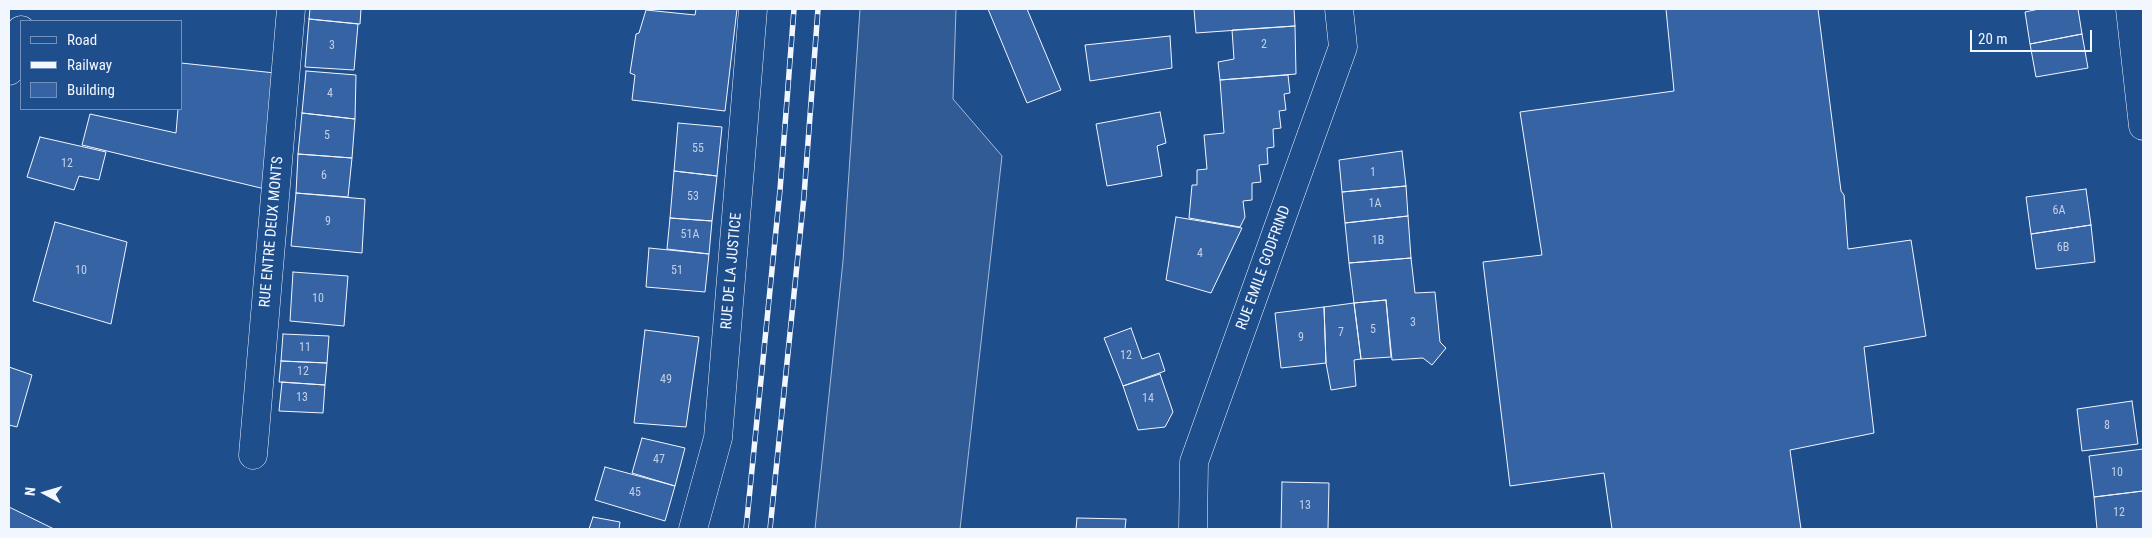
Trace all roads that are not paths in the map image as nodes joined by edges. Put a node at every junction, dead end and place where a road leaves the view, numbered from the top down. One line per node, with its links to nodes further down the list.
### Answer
1 (291, 9): 8 (street, RUE ENTRE DEUX MONTS)
2 (753, 9): 9 (street, RUE DE LA JUSTICE)
3 (1339, 9): 10 (street, RUE EMILE GODFRIND)
4 (2130, 9): 7 (street)
5 (20, 33): 6 (street)
6 (9, 71)
7 (2143, 126)
8 (253, 455)
9 (693, 529)
10 (1193, 529)

